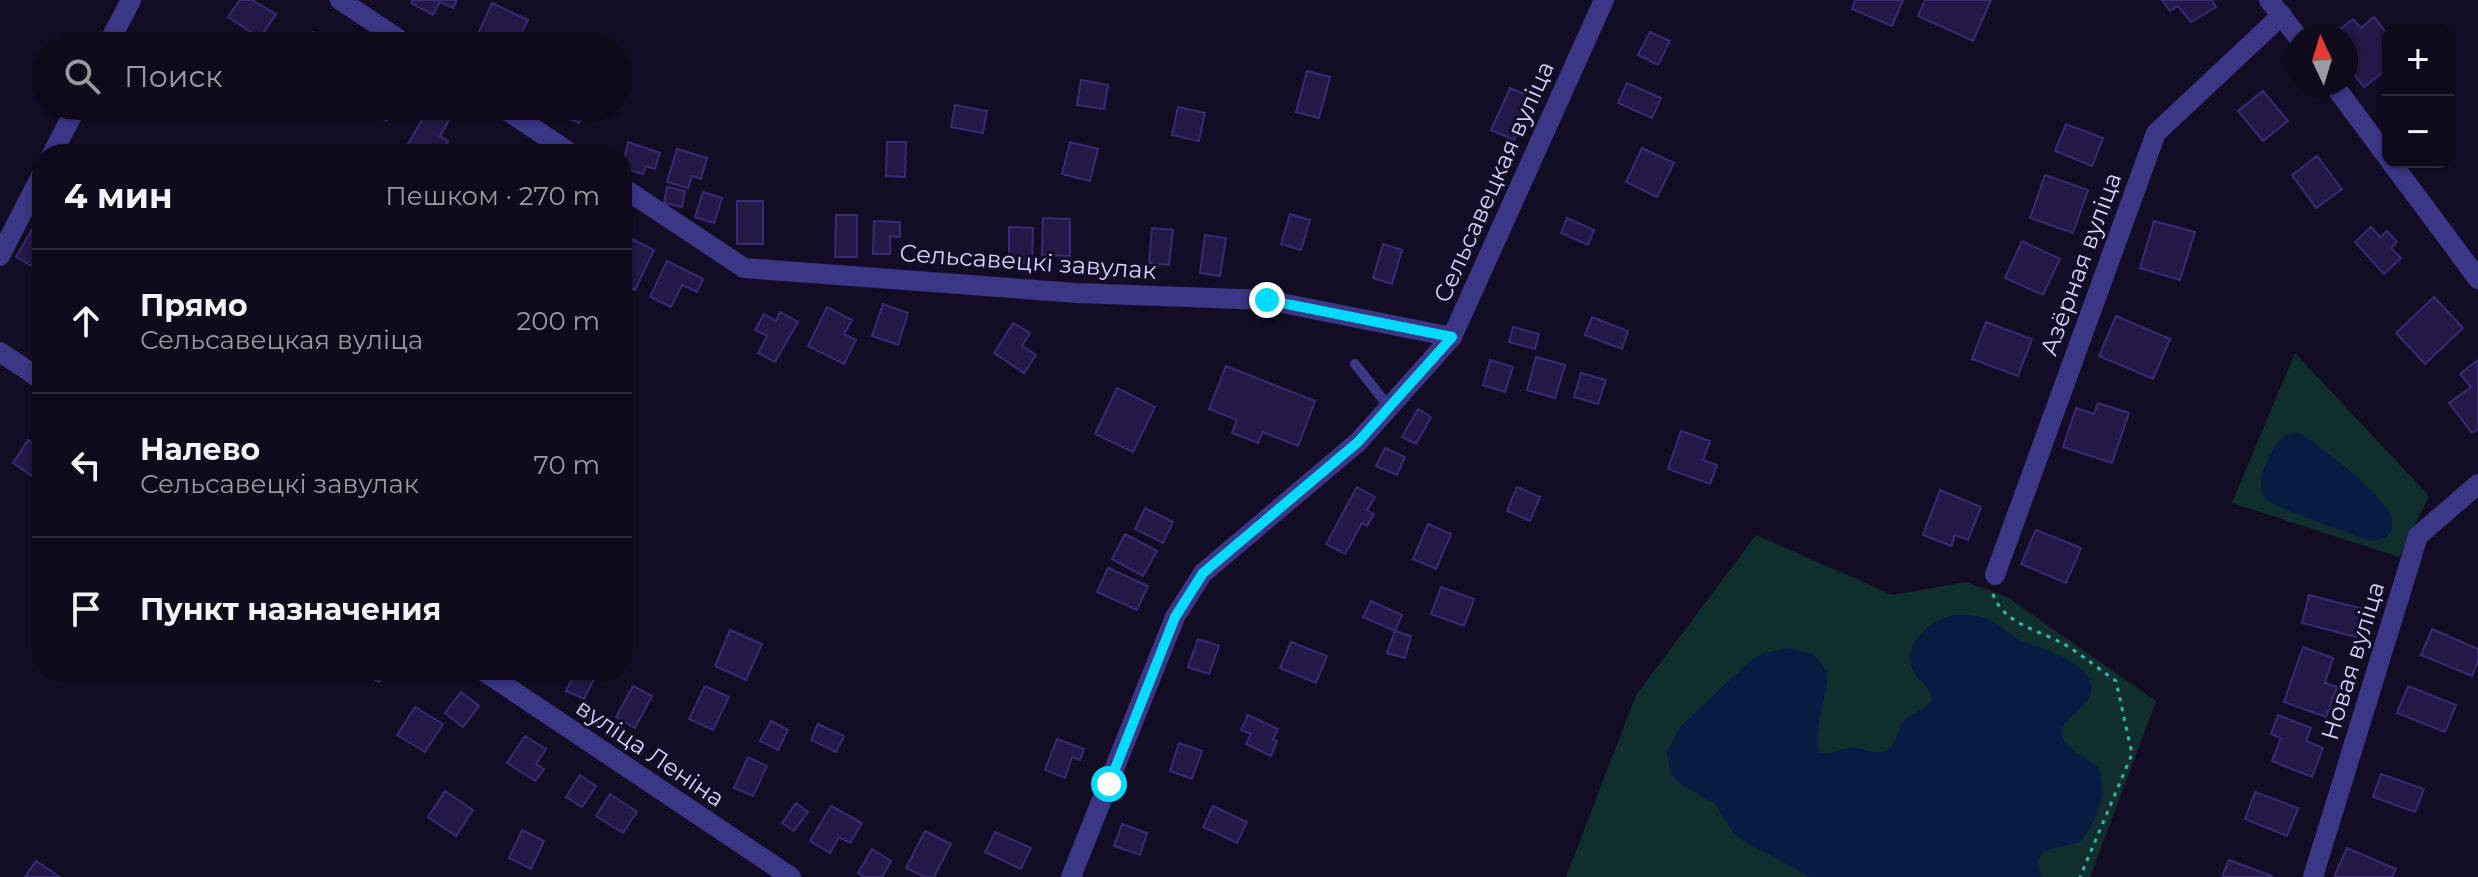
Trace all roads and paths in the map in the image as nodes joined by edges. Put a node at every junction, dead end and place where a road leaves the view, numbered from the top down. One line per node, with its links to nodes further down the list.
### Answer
1 (131, 0): 6 (street)
2 (340, 0): 7 (street)
3 (1604, 0): 19 (street, Сельсавецкая вуліца)
4 (2276, 8): 5 (street); 25 (street, Азёрная вуліца)
5 (2288, 24)
6 (114, 32)
7 (388, 32)
8 (2342, 96): 13 (street)
9 (70, 120): 11 (street)
10 (521, 120): 12 (street)
11 (57, 144)
12 (557, 144)
13 (2382, 149)
14 (2396, 168): 18 (street)
15 (32, 194): 17 (street)
16 (632, 194): 19 (street, Сельсавецкі завулак)
17 (0, 256)
18 (2478, 279)
19 (1452, 337): 23 (street, Сельсавецкая вуліца)
20 (0, 352): 22 (street)
21 (1355, 364): 23 (lane)
22 (32, 373)
23 (1389, 407): 28 (street, Сельсавецкая вуліца)
24 (2478, 484): 30 (street, Новая вуліца)
25 (1995, 575): 29 (path)
26 (497, 680): 27 (street, вуліца Леніна)
27 (791, 877)
28 (1071, 877)
29 (2080, 877)
30 (2313, 877)

